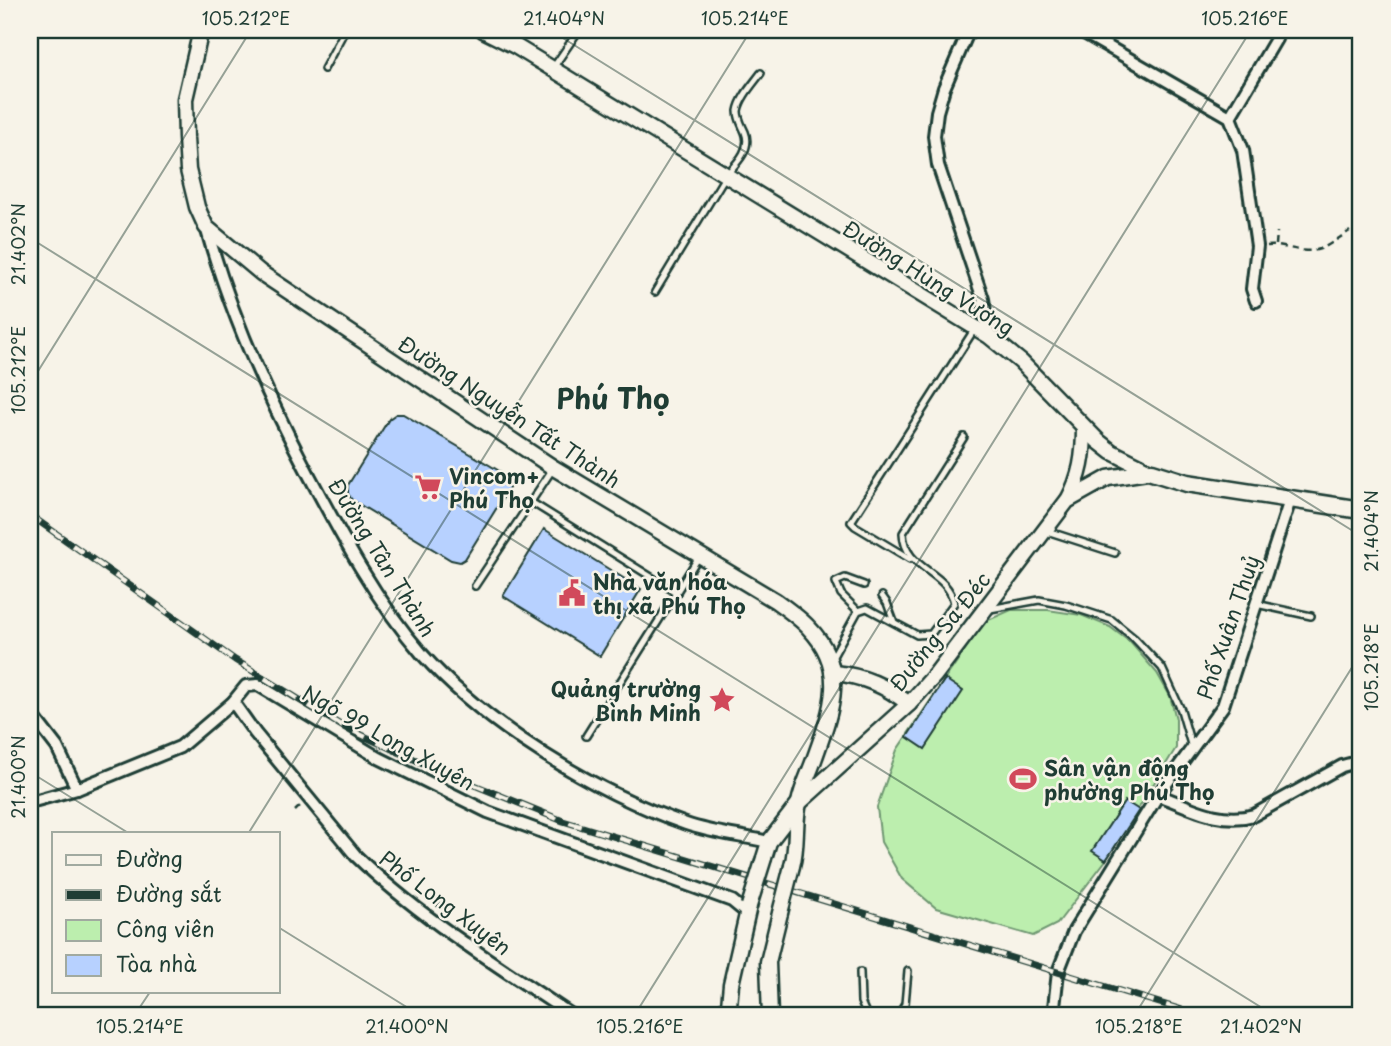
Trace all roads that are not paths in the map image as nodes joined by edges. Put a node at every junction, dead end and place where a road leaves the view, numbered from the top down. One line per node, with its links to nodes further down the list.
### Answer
1 (201, 30): 13 (main road, Đường Nguyễn Tất Thành)
2 (345, 30): 8 (lane)
3 (483, 30): 9 (main road, Đường Hùng Vương)
4 (579, 30): 9 (lane)
5 (969, 30): 17 (street)
6 (1080, 30): 11 (street)
7 (1277, 30): 11 (street)
8 (324, 69)
9 (553, 69): 12 (main road, Đường Hùng Vương)
10 (761, 73): 12 (lane)
11 (1230, 117): 15 (street)
12 (726, 175): 14 (lane); 16 (main road, Đường Hùng Vương)
13 (206, 227): 20 (main road, Đường Nguyễn Tất Thành); 50 (street, Đường Tân Thành)
14 (655, 292)
15 (1256, 301)
16 (975, 328): 17 (main road, Đường Hùng Vương); 29 (lane)
17 (989, 336): 18 (main road, Đường Hùng Vương)
18 (1084, 428): 21 (main road, Đường Hùng Vương); 23 (main road, Đường Sa Đéc)
19 (964, 438): 29 (lane)
20 (554, 468): 24 (lane); 28 (main road, Đường Nguyễn Tất Thành)
21 (1152, 472): 22 (main road, Đường Hùng Vương); 23 (main road, Đường Sa Đéc)
22 (1290, 500): 25 (main road, Đường Hùng Vương); 34 (street, Phố Xuân Thuỷ)
23 (1067, 501): 26 (main road, Đường Sa Đéc)
24 (531, 502): 31 (lane); 32 (lane)
25 (1361, 510)
26 (1044, 530): 27 (lane); 36 (main road, Đường Sa Đéc)
27 (1115, 553)
28 (700, 555): 32 (lane); 39 (main road, Đường Nguyễn Tất Thành)
29 (915, 562): 38 (lane)
30 (864, 585): 35 (lane)
31 (475, 586)
32 (677, 593): 43 (lane)
33 (882, 596): 38 (lane)
34 (1256, 604): 37 (lane); 44 (street, Phố Xuân Thuỷ)
35 (858, 611): 38 (lane); 39 (lane)
36 (984, 611): 41 (main road, Đường Sa Đéc); 44 (lane)
37 (1311, 616)
38 (894, 622)
39 (832, 666): 41 (main road); 49 (main road)
40 (233, 702): 46 (street, Ngõ 99 Long Xuyên); 51 (street, Ngõ 99 Long Xuyên); 54 (street, Phố Long Xuyên)
41 (909, 704): 49 (main road, Đường Sa Đéc)
42 (30, 712): 46 (street)
43 (586, 736)
44 (1192, 750): 47 (street, Phố Xuân Thuỷ)
45 (1361, 761): 47 (street)
46 (77, 789): 48 (street, Ngõ 99 Long Xuyên)
47 (1158, 795): 59 (street, Phố Xuân Thuỷ)
48 (30, 802)
49 (799, 803): 50 (main road); 56 (main road, bridge)
50 (769, 842): 51 (main road, bridge)
51 (749, 910): 55 (main road)
52 (908, 971): 58 (lane)
53 (860, 972): 57 (lane)
54 (573, 1016)
55 (727, 1016)
56 (770, 1016)
57 (867, 1016)
58 (898, 1016)
59 (1053, 1016)

